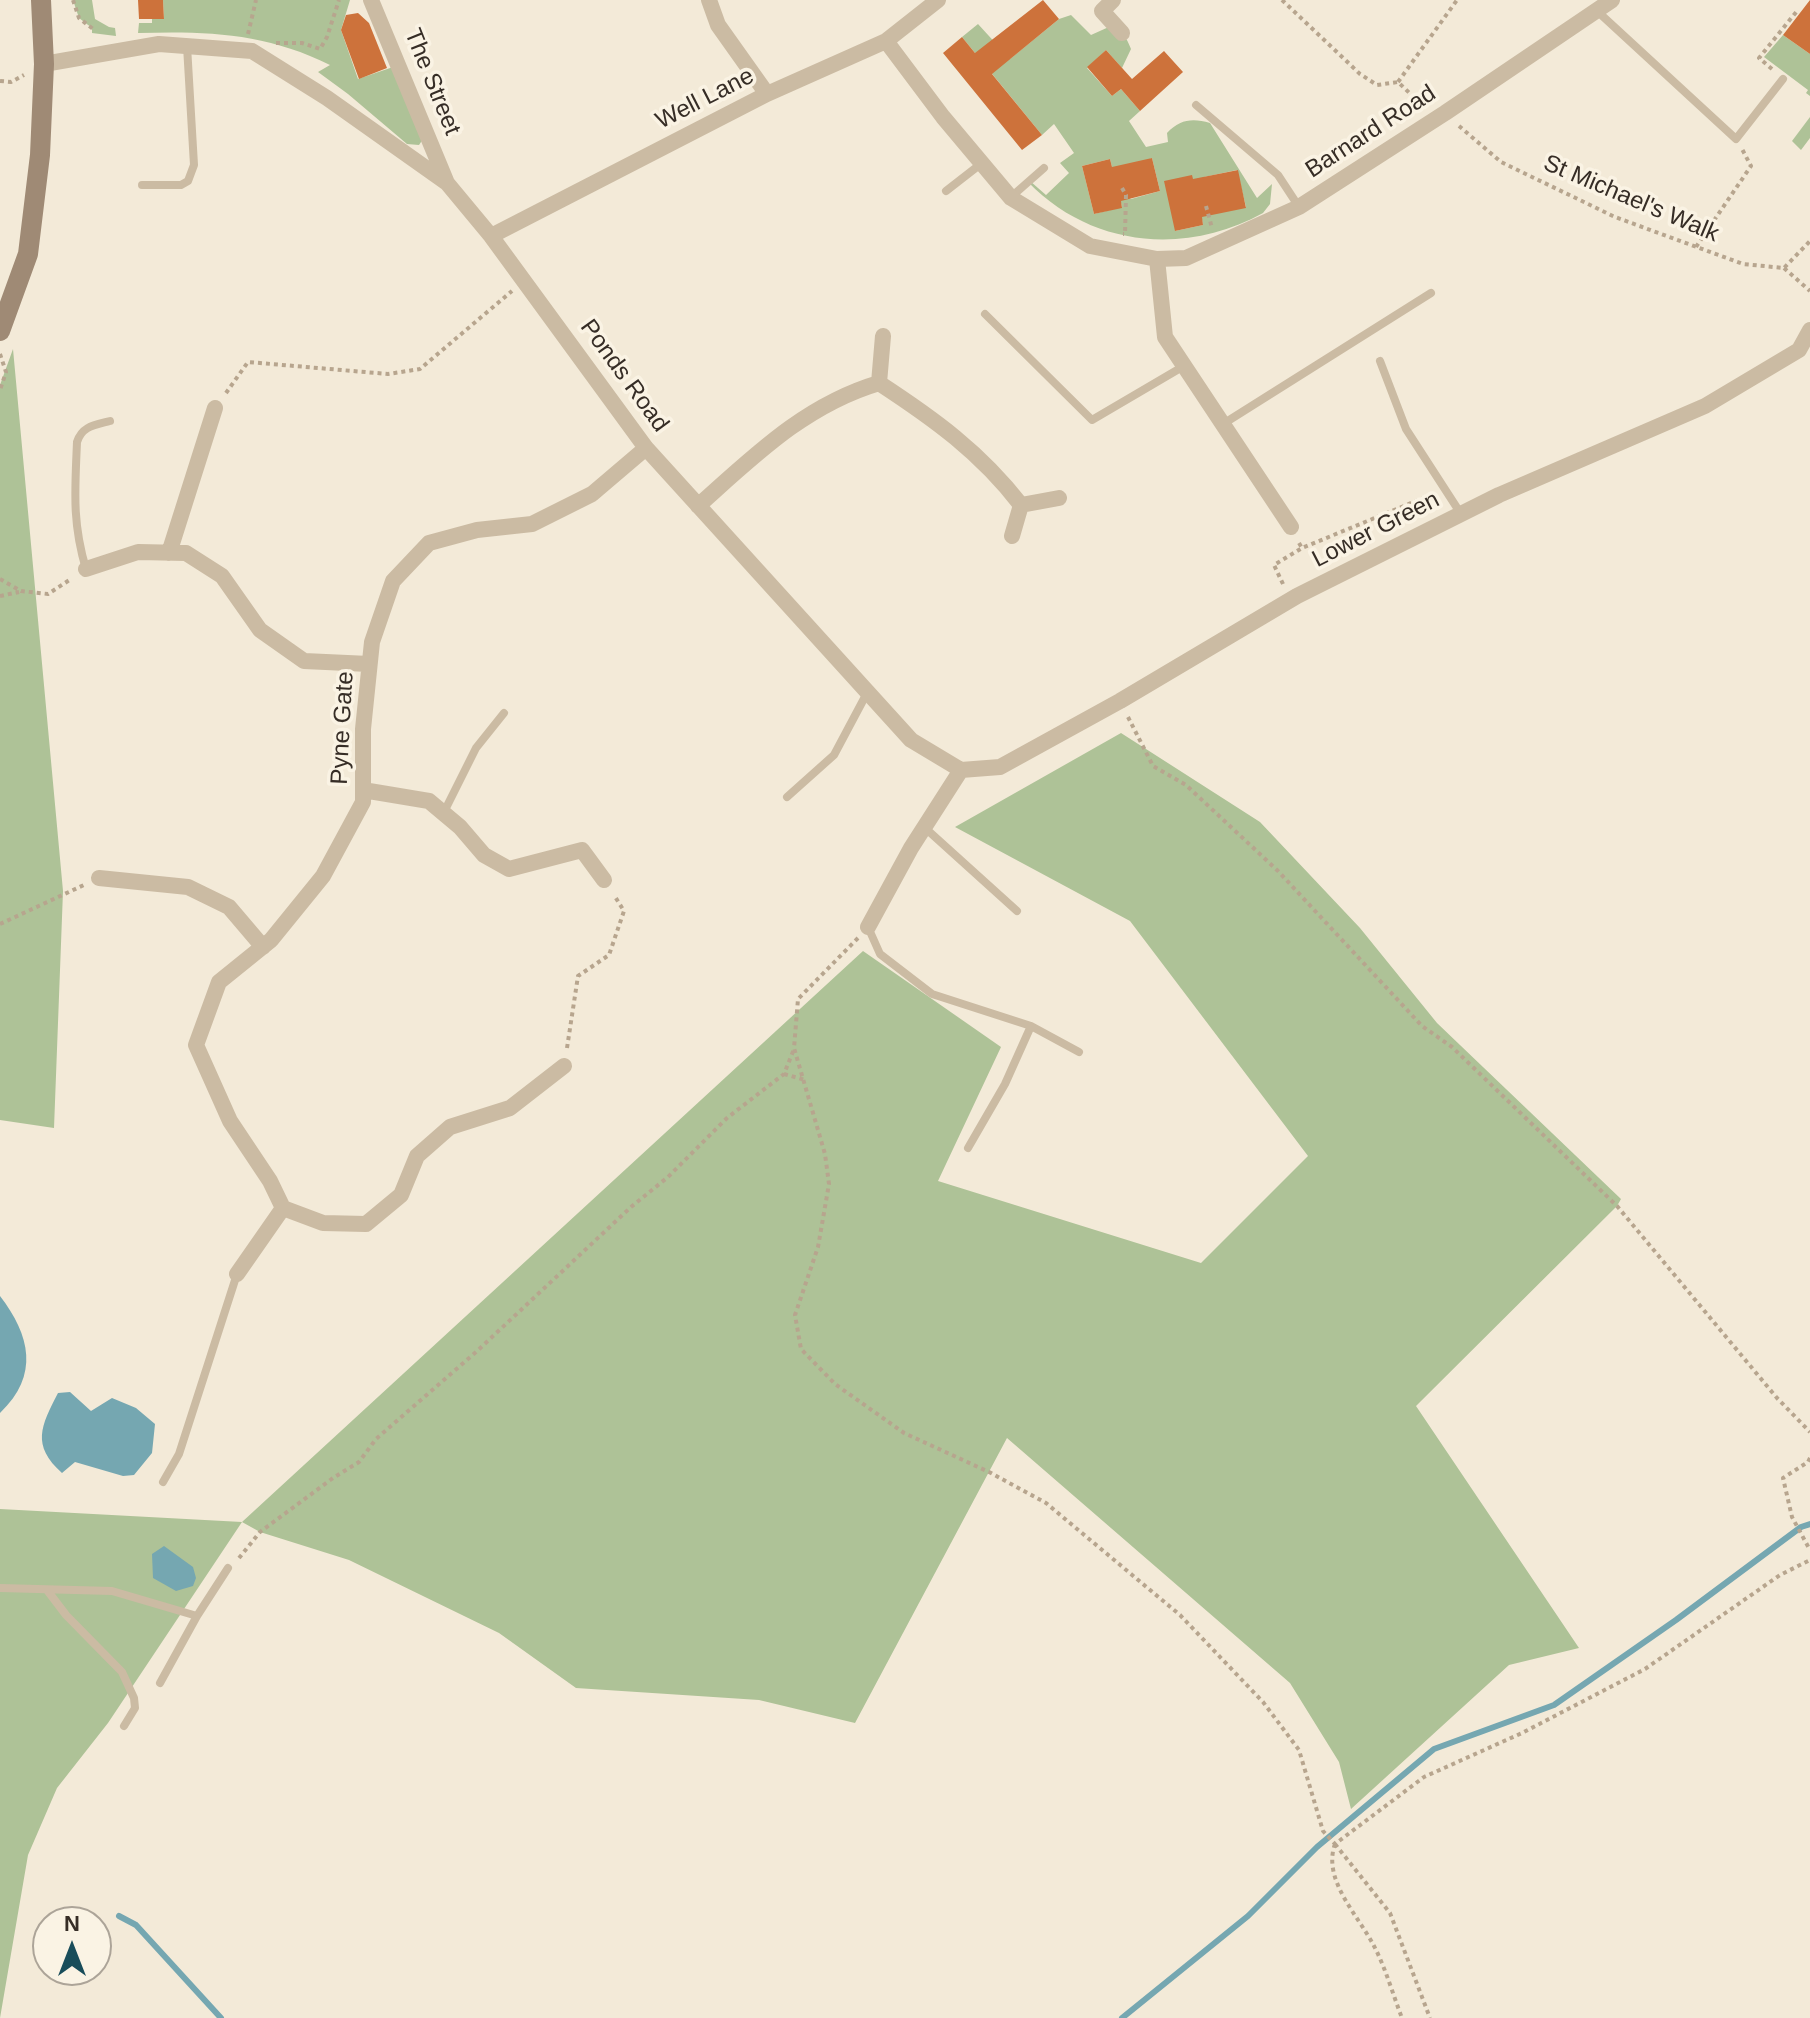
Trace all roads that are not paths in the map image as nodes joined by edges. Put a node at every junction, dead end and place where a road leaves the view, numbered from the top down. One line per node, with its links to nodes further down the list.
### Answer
1 (41, 0): 11 (main road)
2 (371, 0): 17 (street, The Street)
3 (709, 0): 13 (street)
4 (938, 0): 9 (street, Well Lane)
5 (1113, 0): 8 (street)
6 (1612, 0): 7 (street, Barnard Road)
7 (1596, 10): 12 (lane); 21 (street, Barnard Road)
8 (1122, 33)
9 (886, 41): 13 (street, Well Lane); 15 (street, Barnard Road)
10 (187, 46): 11 (street, Ponds Road); 17 (street, Ponds Road); 18 (lane)
11 (44, 64): 27 (main road)
12 (1783, 79)
13 (767, 94): 22 (street, Well Lane)
14 (1196, 105): 21 (lane)
15 (982, 163): 19 (lane); 20 (street, Barnard Road)
16 (1044, 168): 20 (lane)
17 (447, 183): 22 (street, Ponds Road)
18 (142, 185)
19 (946, 191)
20 (1011, 198): 23 (street, Barnard Road)
21 (1299, 207): 23 (street, Barnard Road)
22 (491, 236): 35 (street, Ponds Road)
23 (1157, 259): 30 (street)
24 (1431, 293): 34 (lane)
25 (985, 314): 30 (lane)
26 (1810, 330): 39 (street, Lower Green)
27 (0, 331)
28 (883, 336): 31 (street)
29 (1380, 361): 39 (lane)
30 (1184, 365): 34 (street)
31 (879, 383): 37 (street); 38 (street)
32 (215, 408): 42 (street)
33 (110, 421): 43 (lane)
34 (1223, 424): 40 (street)
35 (646, 448): 38 (street, Ponds Road); 44 (street, Pyne Gate)
36 (1059, 498): 37 (street)
37 (1021, 505): 41 (street)
38 (698, 506): 45 (street, Ponds Road)
39 (1461, 514): 47 (street, Lower Green)
40 (1291, 527)
41 (1012, 536)
42 (169, 553): 43 (street); 44 (street)
43 (86, 569)
44 (369, 664): 48 (street, Pyne Gate)
45 (867, 692): 47 (street, Ponds Road); 49 (lane)
46 (504, 713): 50 (lane)
47 (961, 770): 51 (street)
48 (363, 790): 50 (street); 56 (street, Pyne Gate)
49 (787, 797)
50 (443, 813): 53 (street)
51 (924, 827): 54 (lane); 55 (street)
52 (99, 878): 56 (street)
53 (604, 880)
54 (1017, 911)
55 (868, 927): 57 (lane)
56 (263, 947): 61 (street, Pyne Gate)
57 (1031, 1026): 58 (lane); 60 (lane)
58 (1079, 1052)
59 (564, 1066): 61 (street)
60 (968, 1148)
61 (283, 1208): 62 (street)
62 (237, 1274): 63 (lane)
63 (163, 1482)
64 (228, 1568): 67 (lane)
65 (0, 1588): 66 (lane)
66 (47, 1590): 67 (lane); 69 (lane)
67 (197, 1616): 68 (lane)
68 (160, 1683)
69 (124, 1726)

